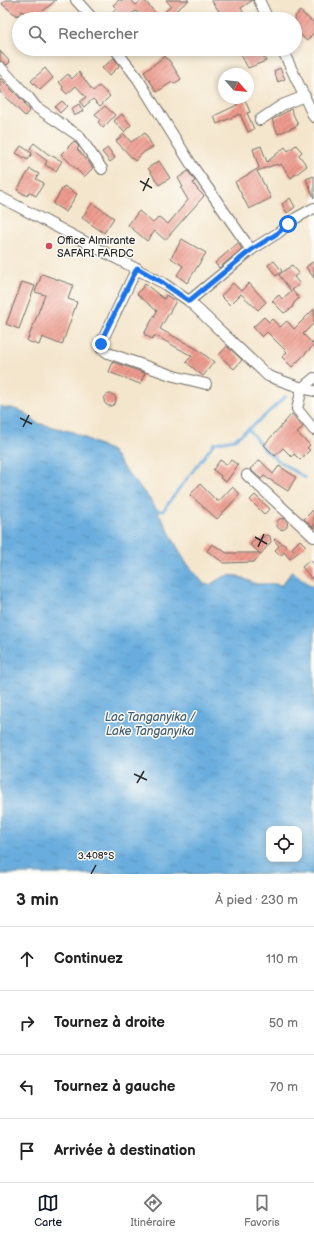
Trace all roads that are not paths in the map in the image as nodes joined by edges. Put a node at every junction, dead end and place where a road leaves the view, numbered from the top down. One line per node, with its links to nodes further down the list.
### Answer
1 (76, 0): 3 (street)
2 (259, 0): 4 (street)
3 (87, 12)
4 (265, 12)
5 (120, 56): 14 (street)
6 (286, 56): 8 (street)
7 (0, 67): 11 (street)
8 (309, 101): 9 (street); 10 (street)
9 (314, 116)
10 (260, 120)
11 (102, 169)
12 (0, 197): 15 (street)
13 (314, 208): 14 (street)
14 (251, 250): 16 (street)
15 (137, 268): 16 (street); 18 (street)
16 (189, 301): 19 (street)
17 (314, 378): 19 (street)
18 (206, 384)
19 (302, 388): 20 (street); 21 (street)
20 (314, 391)
21 (314, 430)
22 (247, 475): 23 (street)
23 (314, 536)

